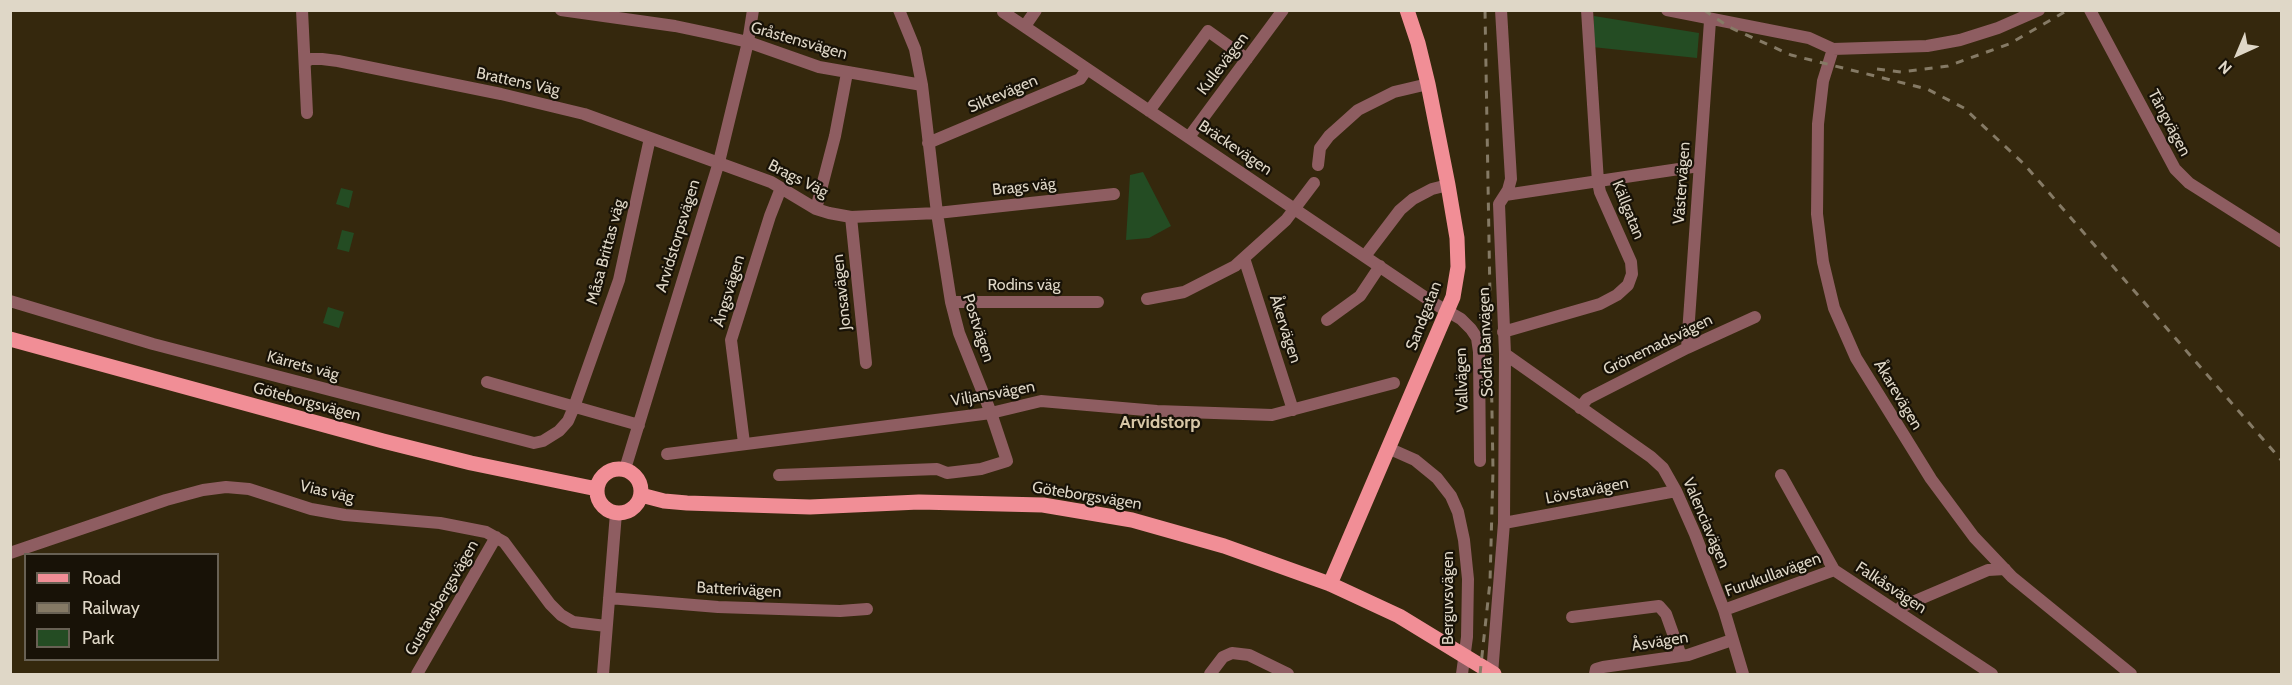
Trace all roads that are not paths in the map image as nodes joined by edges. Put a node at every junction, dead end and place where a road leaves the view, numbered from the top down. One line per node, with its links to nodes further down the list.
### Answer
1 (302, 10): 19 (street)
2 (561, 10): 16 (street, Gråstensvägen)
3 (753, 10): 16 (street, Arvidstorpsvägen)
4 (899, 10): 23 (street, Postvägen)
5 (1036, 10): 15 (street)
6 (1283, 10): 18 (street, Kullevägen)
7 (1407, 10): 22 (main road, Sandgatan)
8 (1501, 10): 37 (street, Södra Banvägen)
9 (1587, 10): 32 (street, Källgatan)
10 (1667, 10): 14 (street)
11 (2039, 10): 17 (street)
12 (2090, 10): 42 (street, Tångvägen)
13 (1003, 12): 15 (street, Bräckevägen)
14 (1710, 21): 17 (street); 31 (street, Västervägen)
15 (1024, 26): 20 (street, Bräckevägen)
16 (748, 42): 21 (street, Gråstensvägen); 29 (street, Arvidstorpsvägen)
17 (1833, 49): 79 (street, Åkarevägen)
18 (1247, 59): 24 (street); 26 (street, Kullevägen)
19 (305, 62): 25 (street); 27 (street, Brattens Väg)
20 (1087, 69): 24 (street, Bräckevägen); 28 (street, Siktevägen)
21 (847, 73): 23 (street, Gråstensvägen); 38 (street)
22 (1428, 84): 30 (street); 34 (main road, Sandgatan)
23 (922, 85): 28 (street, Postvägen)
24 (1149, 111): 26 (street, Bräckevägen)
25 (307, 113)
26 (1189, 137): 39 (street, Bräckevägen)
27 (650, 138): 29 (street, Brattens Väg); 60 (street, Måsa Brittas väg)
28 (928, 143): 40 (street, Postvägen)
29 (719, 162): 35 (street, Brags Väg); 64 (street, Arvidstorpsvägen)
30 (1318, 165)
31 (1699, 166): 32 (street); 55 (street, Västervägen)
32 (1598, 182): 37 (street); 53 (street, Källgatan)
33 (1314, 183): 39 (street)
34 (1448, 185): 43 (street); 50 (main road, Sandgatan)
35 (781, 188): 38 (street, Brags Väg); 65 (street, Ängsvägen)
36 (1114, 195): 40 (street, Brags väg)
37 (1505, 195): 53 (street, Södra Banvägen)
38 (816, 209): 41 (street, Brags Väg)
39 (1296, 209): 43 (street, Bräckevägen); 44 (street)
40 (937, 213): 41 (street, Brags Väg); 48 (street, Postvägen)
41 (851, 216): 57 (street, Jonsavägen)
42 (2282, 242)
43 (1365, 256): 45 (street, Bräckevägen)
44 (1244, 258): 46 (street); 62 (street, Åkervägen)
45 (1380, 267): 50 (street, Bräckevägen); 52 (street)
46 (1147, 299)
47 (10, 301): 60 (street, Kärrets väg)
48 (951, 302): 49 (street, Rodins väg); 63 (street, Postvägen)
49 (1098, 302)
50 (1447, 312): 66 (main road, Sandgatan); 68 (street, Vallvägen)
51 (1755, 317): 55 (street, Grönemadsvägen)
52 (1327, 320)
53 (1503, 332): 56 (street, Södra Banvägen)
54 (10, 339): 72 (main road, Göteborgsvägen)
55 (1687, 348): 61 (street, Grönemadsvägen)
56 (1505, 354): 61 (street, Valenciavägen); 76 (street, Södra Banvägen)
57 (866, 363)
58 (487, 382): 60 (street)
59 (1394, 383): 62 (street, Viljansvägen)
60 (574, 407): 64 (street)
61 (1580, 408): 73 (street, Valenciavägen)
62 (1293, 410): 63 (street, Viljansvägen)
63 (991, 413): 65 (street, Viljansvägen); 70 (street, Postvägen)
64 (639, 425): 69 (street, Arvidstorpsvägen)
65 (744, 443): 67 (street, Viljansvägen)
66 (1388, 448): 81 (main road, Sandgatan); 94 (street, Berguvsvägen)
67 (667, 454)
68 (1480, 461)
69 (625, 469): 72 (main road); 74 (main road)
70 (779, 475)
71 (1781, 475): 80 (street, Falkåsvägen)
72 (597, 489): 75 (main road)
73 (1676, 491): 76 (street, Lövstavägen); 84 (street, Valenciavägen)
74 (641, 495): 75 (main road); 81 (main road, Göteborgsvägen)
75 (616, 513): 82 (street)
76 (1504, 523): 95 (street, Södra Banvägen)
77 (496, 537): 78 (street, Vias väg); 87 (street, Vias väg); 90 (street, Gustavsbergsvägen)
78 (10, 553)
79 (2005, 569): 85 (street); 99 (street, Åkarevägen)
80 (1834, 570): 84 (street, Furukullavägen); 85 (street, Falkåsvägen)
81 (1330, 584): 95 (main road, Göteborgsvägen)
82 (609, 598): 83 (street, Batterivägen); 87 (street)
83 (867, 609)
84 (1724, 610): 88 (street, Valenciavägen)
85 (1898, 612): 98 (street, Falkåsvägen)
86 (1572, 617): 89 (street)
87 (606, 626): 91 (street)
88 (1732, 640): 89 (street, Åsvägen); 97 (street, Valenciavägen)
89 (1681, 656): 96 (street, Åsvägen)
90 (417, 675)
91 (603, 675)
92 (1210, 675): 93 (street)
93 (1288, 675)
94 (1462, 675)
95 (1493, 675)
96 (1595, 675)
97 (1743, 675)
98 (1992, 675)
99 (2131, 675)

